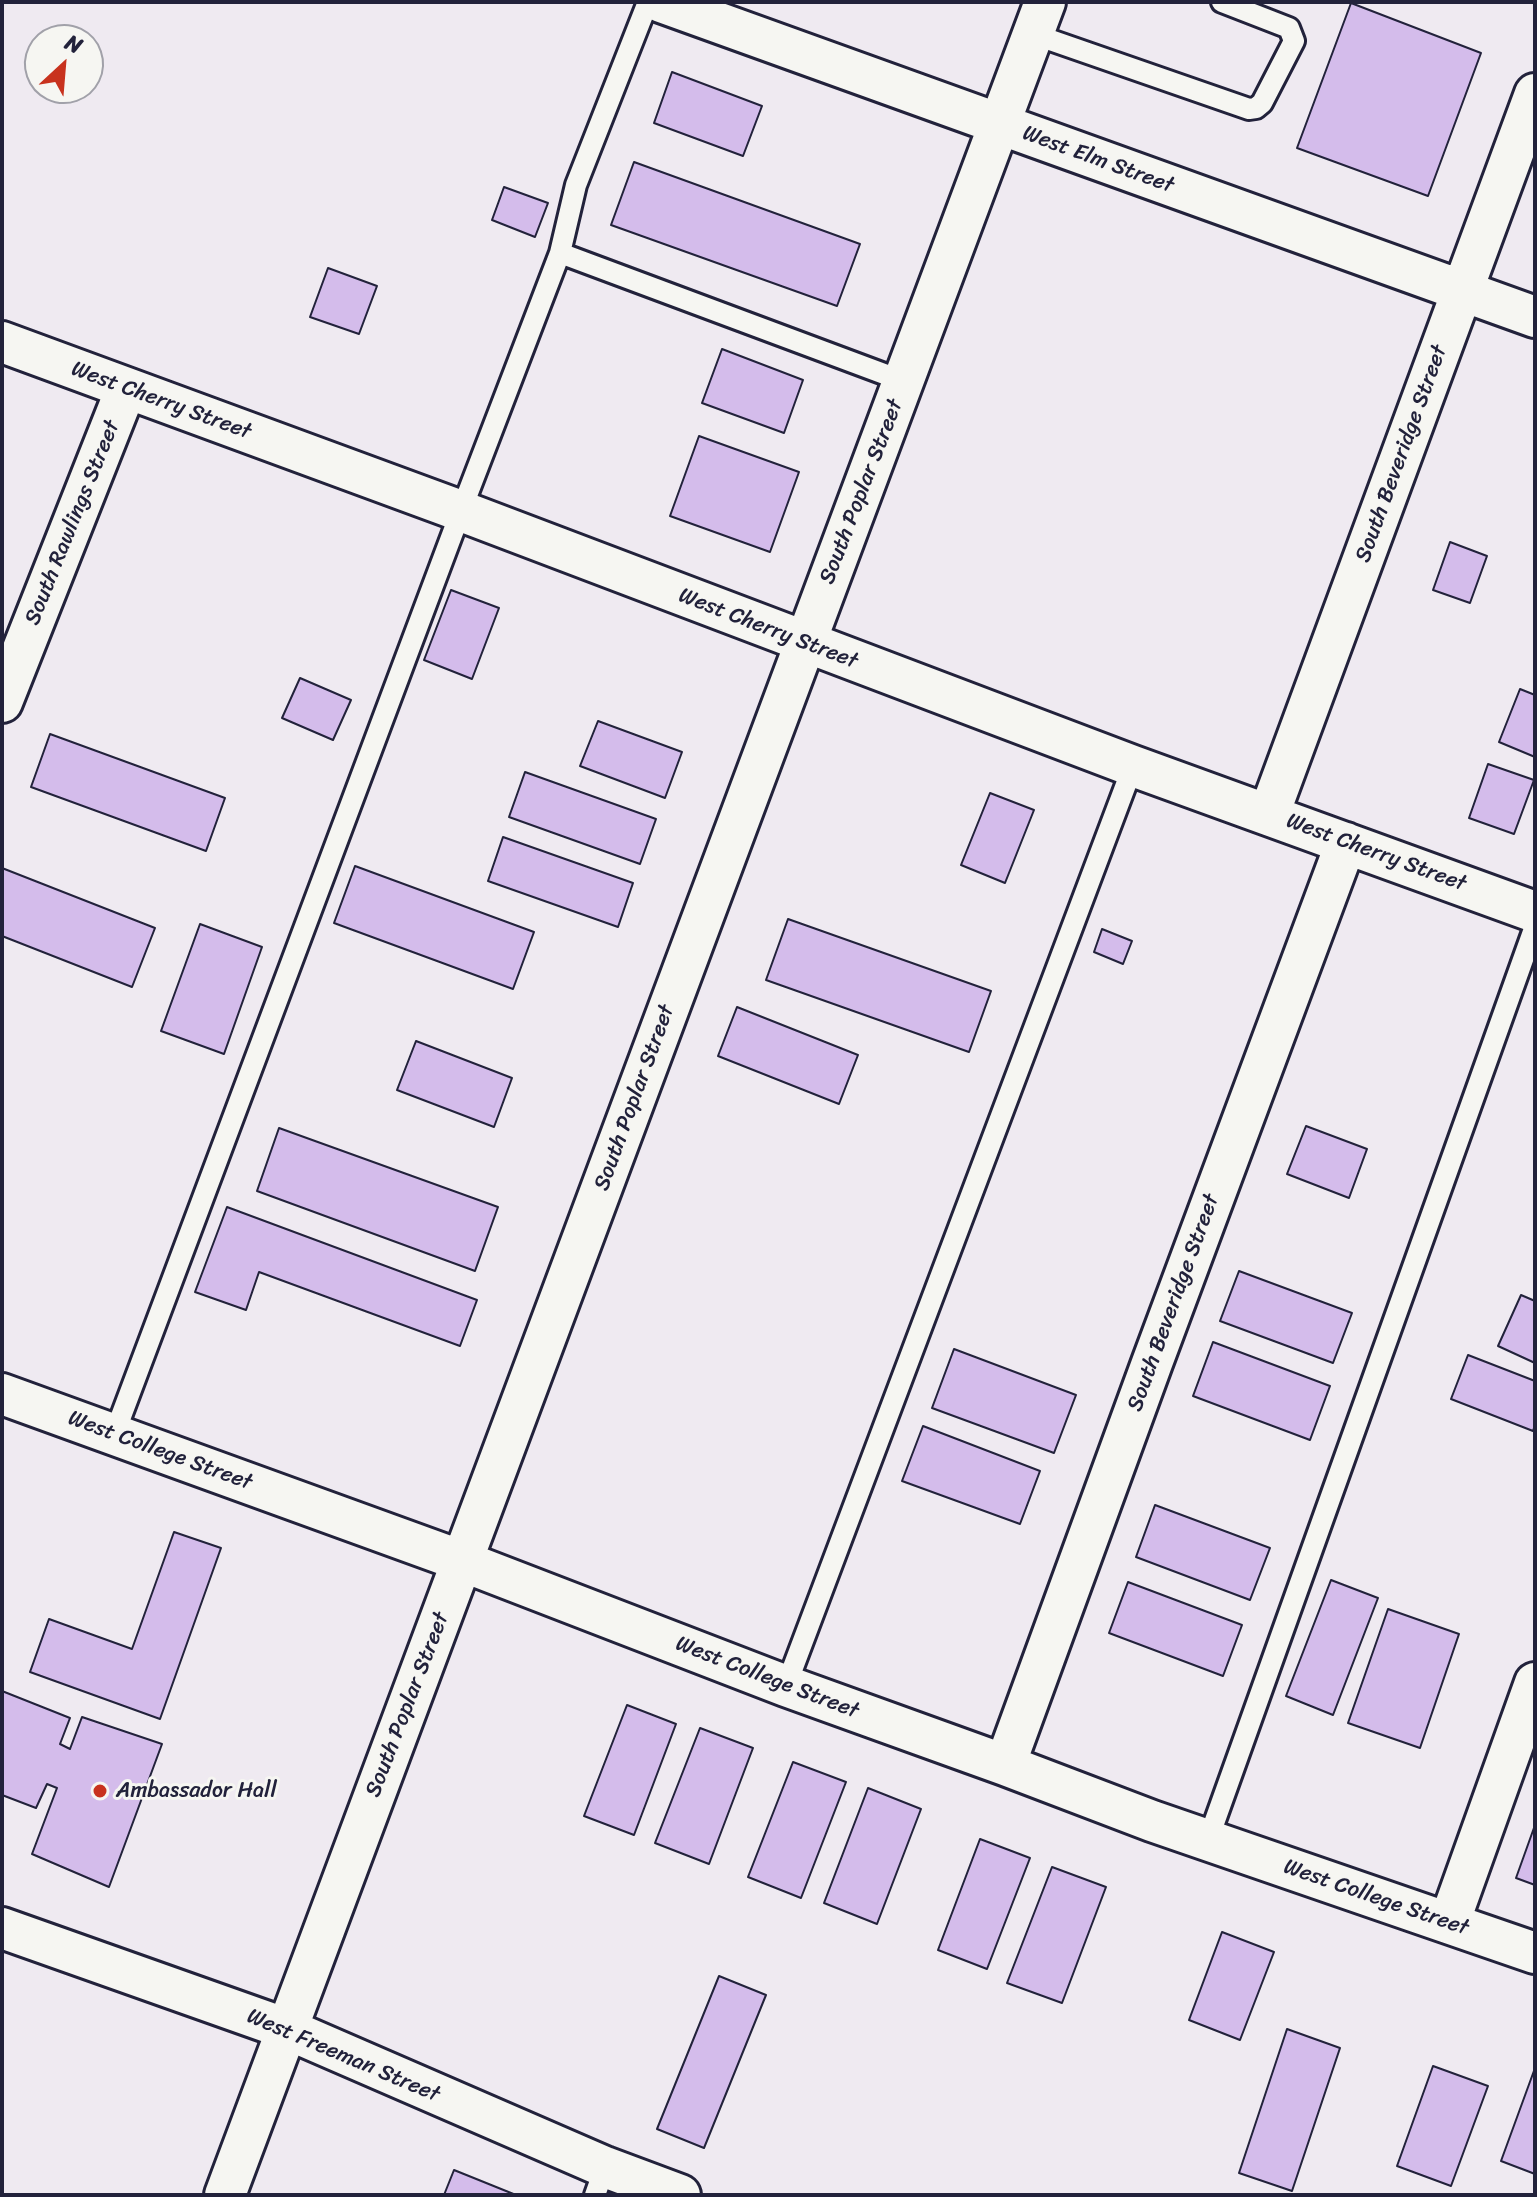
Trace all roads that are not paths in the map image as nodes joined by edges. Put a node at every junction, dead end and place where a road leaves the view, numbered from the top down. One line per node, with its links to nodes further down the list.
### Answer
1 (648, 2): 7 (lane)
2 (661, 2): 6 (street, West Elm Street)
3 (1222, 2): 4 (lane)
4 (1039, 18): 6 (street, South Poplar Street)
5 (1535, 94): 8 (street, South Beveridge Street)
6 (999, 125): 8 (street, West Elm Street); 11 (street, South Poplar Street)
7 (560, 253): 11 (lane); 13 (lane)
8 (1462, 290): 9 (street, West Elm Street); 17 (street, South Beveridge Street)
9 (1535, 317)
10 (2, 342): 12 (street, West Cherry Street)
11 (903, 381): 14 (street, South Poplar Street)
12 (126, 389): 13 (street, West Cherry Street); 15 (street, South Rawlings Street)
13 (461, 511): 14 (street, West Cherry Street); 22 (lane)
14 (805, 643): 16 (street, West Cherry Street); 23 (street, South Poplar Street)
15 (2, 702)
16 (1133, 766): 17 (street, West Cherry Street); 25 (lane)
17 (1269, 814): 18 (street, West Cherry Street)
18 (1346, 843): 19 (street, West Cherry Street); 26 (street, South Beveridge Street)
19 (1535, 912)
20 (1535, 926): 27 (lane)
21 (2, 1394): 22 (street, West College Street)
22 (114, 1435): 23 (street, West College Street)
23 (462, 1561): 25 (street, West College Street); 31 (street, South Poplar Street)
24 (1535, 1683): 28 (street)
25 (786, 1686): 26 (street, West College Street)
26 (1005, 1765): 27 (street, West College Street)
27 (1208, 1840): 28 (street, West College Street)
28 (1449, 1923): 30 (street, West College Street)
29 (2, 1928): 31 (street, West Freeman Street)
30 (1535, 1953)
31 (287, 2029): 32 (street, West Freeman Street); 33 (street, South Poplar Street)
32 (600, 2181): 34 (street, West Freeman Street)
33 (225, 2195)
34 (680, 2195)

